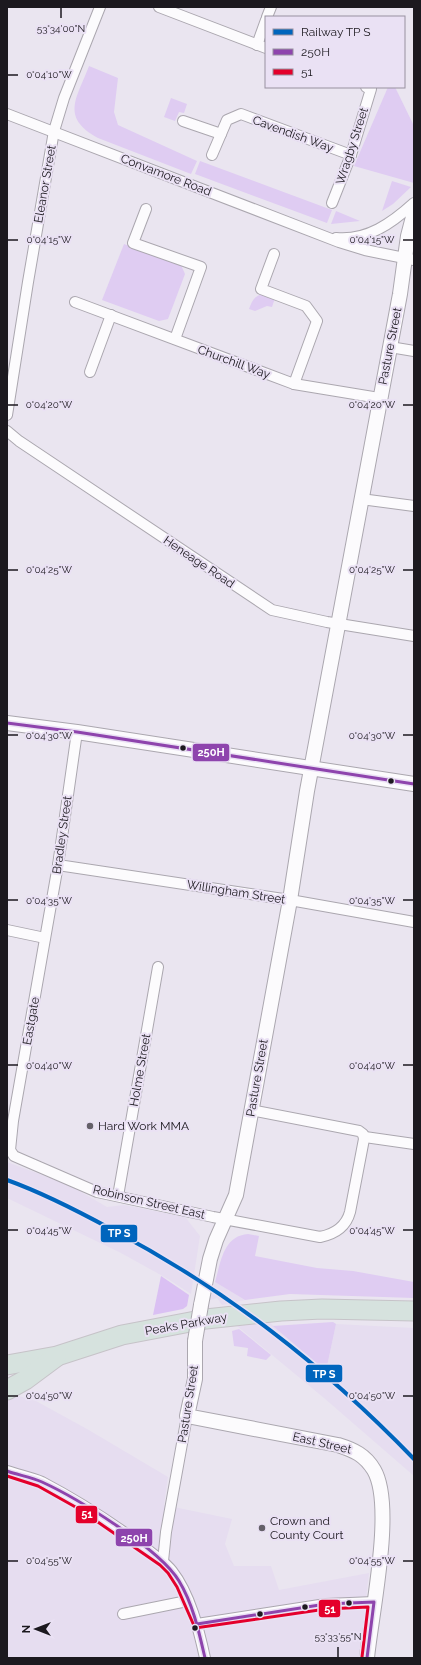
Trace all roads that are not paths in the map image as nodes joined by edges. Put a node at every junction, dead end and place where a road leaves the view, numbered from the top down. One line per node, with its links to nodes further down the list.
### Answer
1 (100, 7): 8 (street, Eleanor Street)
2 (159, 7): 4 (street)
3 (265, 25): 4 (street)
4 (261, 46)
5 (368, 88): 11 (street, Wragby Street)
6 (7, 114): 8 (street, Convamore Road)
7 (183, 121): 9 (street)
8 (54, 131): 16 (street, Convamore Road); 27 (street, Eleanor Street)
9 (221, 134): 10 (street, Cavendish Way); 11 (street, Cavendish Way)
10 (212, 155)
11 (351, 155): 12 (street, Wragby Street)
12 (332, 203)
13 (414, 203): 16 (street, Convamore Road)
14 (146, 209): 21 (street)
15 (414, 213): 18 (street, Pasture Street)
16 (326, 236): 18 (street, Convamore Road)
17 (274, 254): 25 (street)
18 (409, 260): 22 (street, Pasture Street)
19 (75, 302): 20 (street, Churchill Way)
20 (112, 316): 21 (street, Churchill Way); 24 (street)
21 (175, 339): 25 (street, Churchill Way)
22 (390, 347): 23 (street); 26 (street, Pasture Street)
23 (414, 351)
24 (90, 372)
25 (294, 384): 26 (street, Churchill Way)
26 (379, 398): 29 (street, Pasture Street)
27 (7, 415)
28 (7, 431): 31 (street, Heneage Road)
29 (361, 499): 30 (street); 31 (street, Pasture Street)
30 (414, 506)
31 (337, 624): 32 (street, Heneage Road); 35 (street, Pasture Street)
32 (414, 636)
33 (7, 723): 34 (street)
34 (77, 732): 35 (street); 37 (street, Bradley Street)
35 (311, 768): 36 (street); 38 (street, Pasture Street)
36 (414, 784)
37 (58, 865): 38 (street, Willingham Street); 41 (street, Bradley Street)
38 (290, 900): 39 (street, Willingham Street); 43 (street, Pasture Street)
39 (414, 922)
40 (7, 930): 41 (street)
41 (45, 938): 46 (street, Eastgate)
42 (158, 968): 47 (street, Holme Street)
43 (251, 1110): 44 (street); 48 (street, Pasture Street)
44 (364, 1135): 45 (street); 48 (street, Robinson Street East)
45 (414, 1144)
46 (10, 1150): 47 (street, Robinson Street East)
47 (118, 1196): 48 (street, Robinson Street East)
48 (226, 1219): 53 (street, Pasture Street, bridge)
49 (414, 1311): 50 (highway, Peaks Parkway)
50 (57, 1356): 51 (highway, Peaks Parkway); 52 (highway, Peaks Parkway)
51 (7, 1365)
52 (7, 1390)
53 (187, 1416): 55 (street, Pasture Street); 57 (street, East Street)
54 (7, 1471): 55 (street)
55 (163, 1561): 56 (street)
56 (187, 1601): 58 (street); 59 (street)
57 (374, 1602): 59 (street); 61 (street, East Street)
58 (123, 1614)
59 (197, 1624): 60 (street)
60 (205, 1658)
61 (367, 1658)

